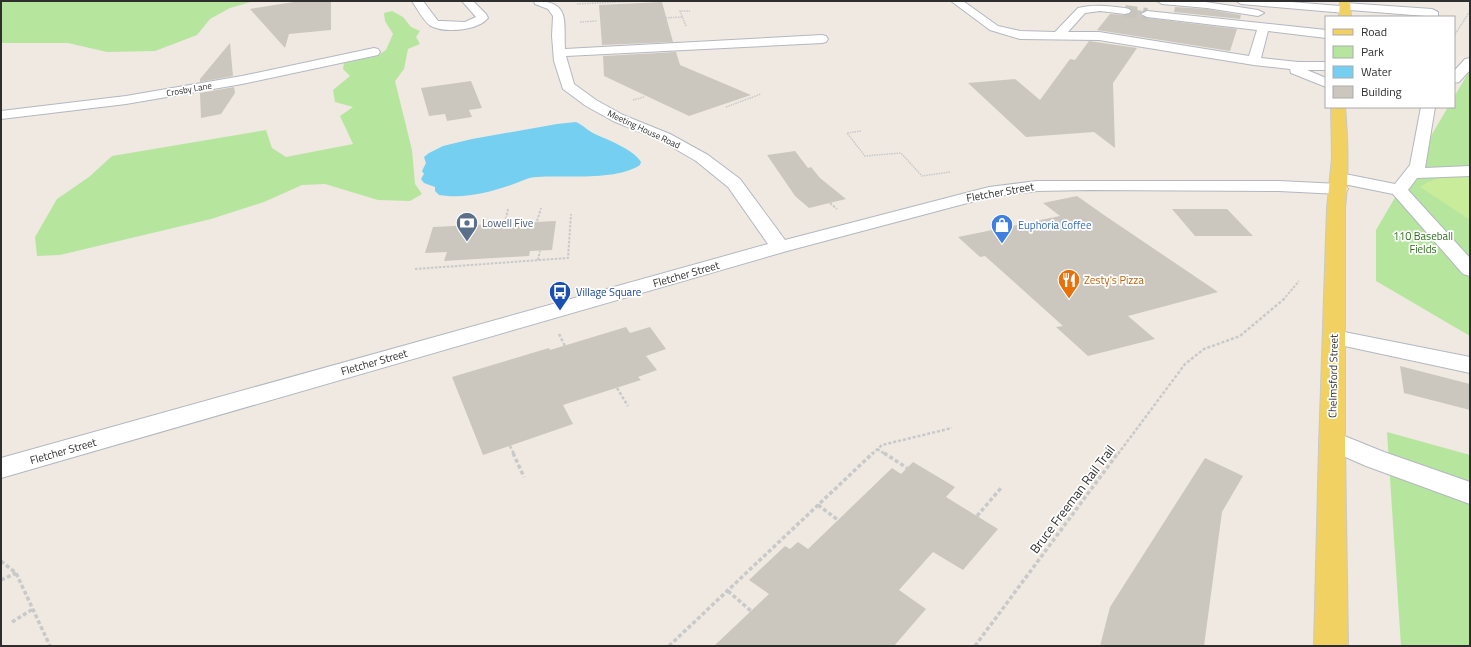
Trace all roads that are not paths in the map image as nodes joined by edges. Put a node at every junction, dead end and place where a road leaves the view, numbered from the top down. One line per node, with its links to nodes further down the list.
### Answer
1 (420, 1): 2 (street)
2 (467, 1)
3 (542, 1): 18 (street, Meeting House Road)
4 (956, 1): 15 (street)
5 (1162, 1): 7 (street)
6 (1237, 1): 8 (street)
7 (1207, 3): 11 (street)
8 (1345, 9): 12 (street)
9 (1125, 11): 15 (street)
10 (1147, 14): 13 (street)
11 (1267, 14)
12 (1432, 16)
13 (1262, 28): 14 (street); 19 (street)
14 (1325, 34)
15 (1059, 36): 19 (street)
16 (822, 39): 18 (street)
17 (374, 52): 27 (street, Crosby Lane)
18 (560, 53): 32 (street, Meeting House Road)
19 (1254, 61): 21 (street)
20 (1470, 62): 23 (street)
21 (1277, 65): 22 (street); 24 (street)
22 (1325, 66)
23 (1455, 78)
24 (1325, 83)
25 (1338, 108): 30 (main road, Chelmsford Street)
26 (1428, 108): 29 (street)
27 (1, 115)
28 (1470, 171): 29 (street)
29 (1413, 173): 31 (street)
30 (1339, 183): 31 (street, Fletcher Street); 32 (street, Fletcher Street); 34 (main road, Chelmsford Street)
31 (1399, 190): 33 (street)
32 (780, 247): 37 (street, Fletcher Street)
33 (1470, 270)
34 (1334, 338): 35 (street); 36 (main road, Chelmsford Street)
35 (1470, 365)
36 (1332, 440): 38 (street); 39 (main road, Chelmsford Street)
37 (1, 468)
38 (1470, 493)
39 (1331, 646)

